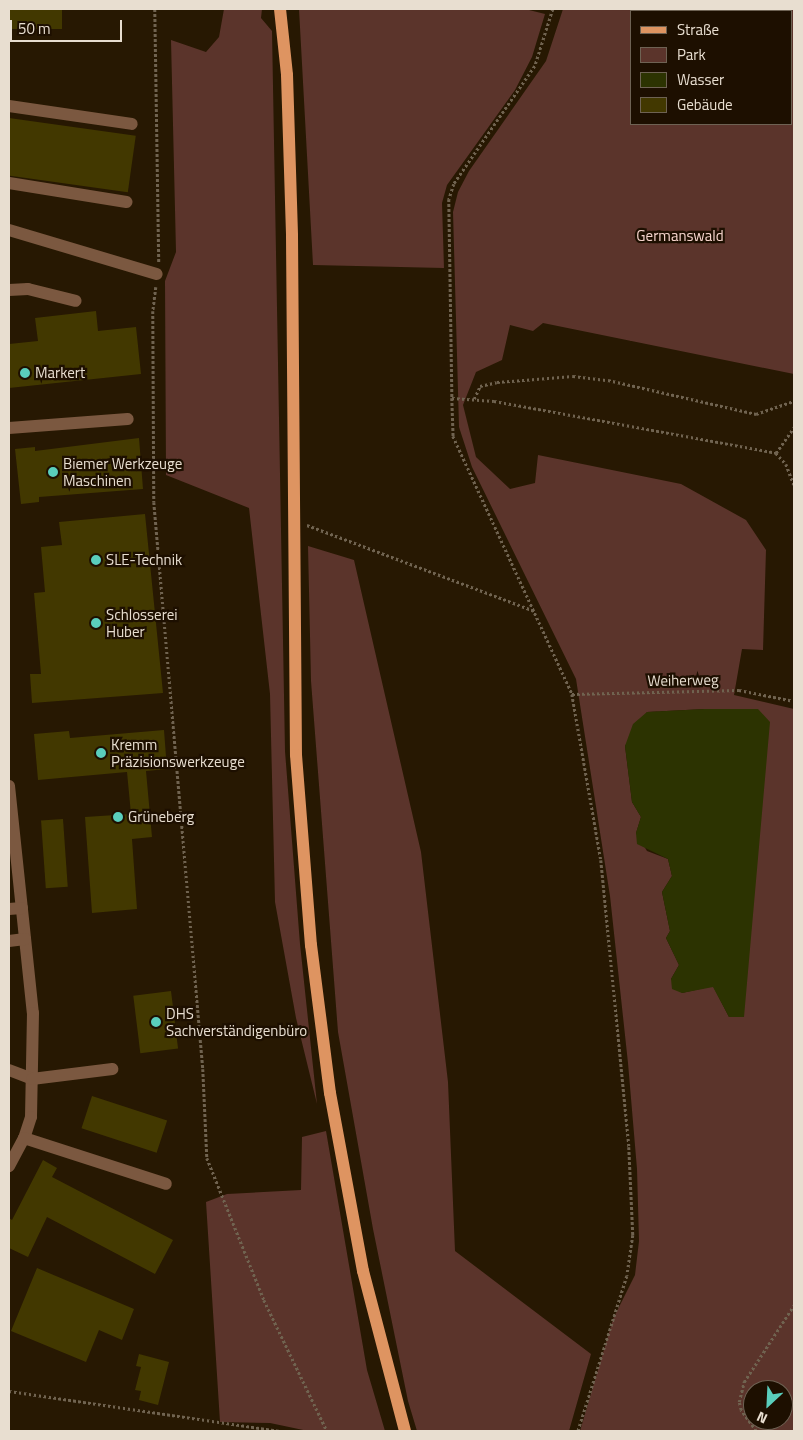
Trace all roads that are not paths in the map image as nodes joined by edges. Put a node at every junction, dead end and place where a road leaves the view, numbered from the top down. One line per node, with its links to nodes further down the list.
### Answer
1 (280, 9): 23 (main road)
2 (9, 106): 3 (street)
3 (132, 124)
4 (9, 183): 5 (street)
5 (126, 202)
6 (9, 230): 7 (street)
7 (157, 274)
8 (9, 290): 9 (street)
9 (76, 301)
10 (128, 419): 11 (street)
11 (9, 428)
12 (9, 786): 13 (street)
13 (10, 821): 14 (street)
14 (15, 908): 15 (street)
15 (25, 939): 16 (street); 19 (street)
16 (9, 941)
17 (112, 1069): 19 (street)
18 (9, 1070): 19 (street)
19 (32, 1079): 20 (street)
20 (24, 1138): 21 (street); 22 (street)
21 (9, 1166)
22 (166, 1184)
23 (405, 1431)

